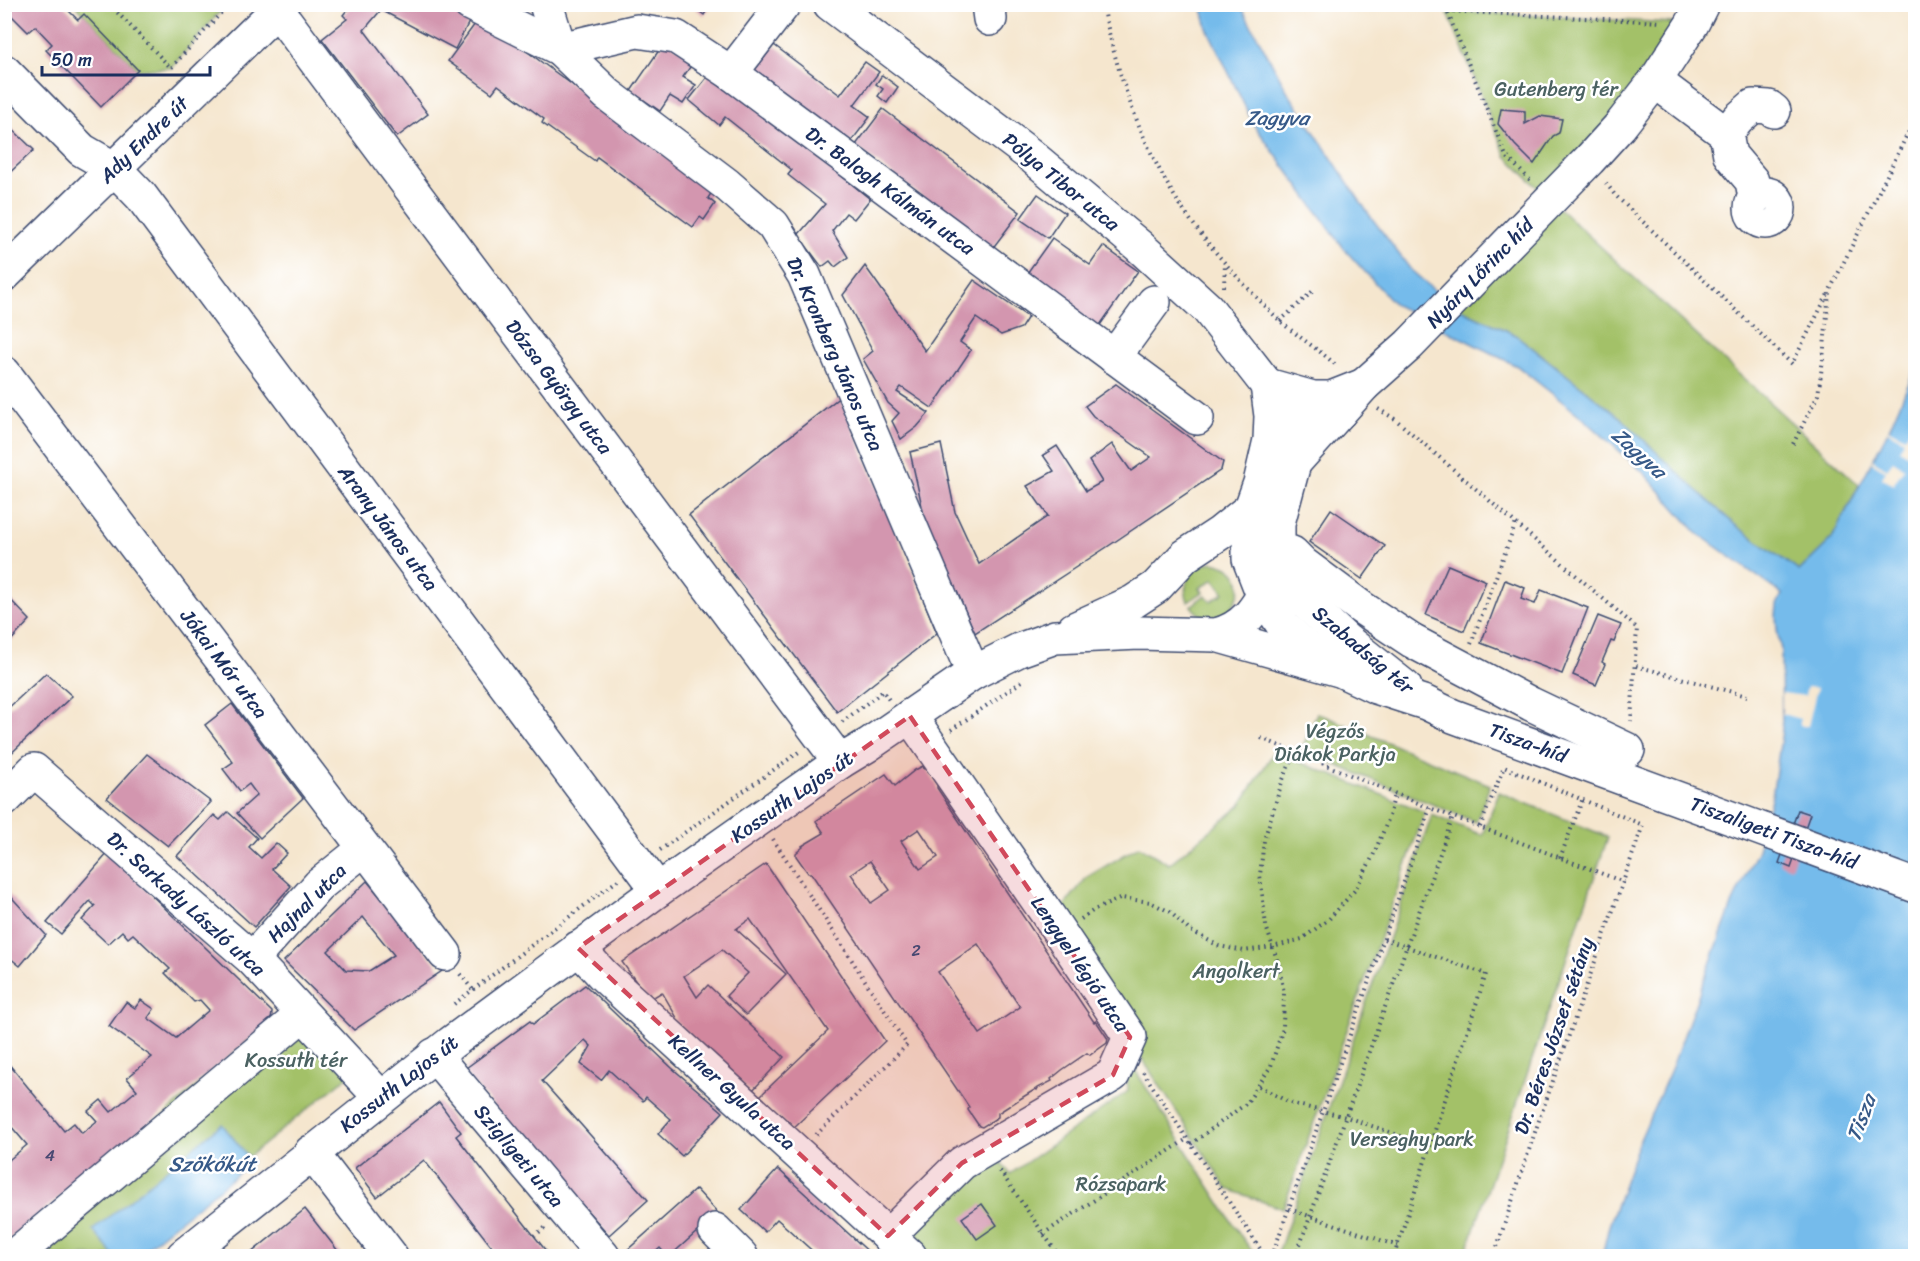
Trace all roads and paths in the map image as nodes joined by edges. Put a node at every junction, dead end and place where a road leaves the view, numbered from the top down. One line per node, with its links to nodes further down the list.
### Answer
1 (109, 4): 2 (path)
2 (229, 4)
3 (470, 4): 12 (street, Dr. Kronberg János utca)
4 (546, 4): 12 (street, Dr. Kronberg János utca)
5 (784, 4): 14 (street)
6 (830, 4): 33 (street, Pólya Tibor utca)
7 (1103, 4): 23 (path)
8 (1441, 4): 10 (path)
9 (281, 8): 19 (street, Ady Endre út); 54 (street, Dózsa György utca)
10 (1447, 11): 11 (path); 22 (path)
11 (1697, 14): 15 (street)
12 (560, 49): 14 (street, Dr. Balogh Kálmán utca); 48 (street, Dr. Kronberg János utca)
13 (4, 71): 19 (street, Arany János utca)
14 (731, 74): 30 (street, Dr. Balogh Kálmán utca)
15 (1654, 81): 18 (street); 22 (street)
16 (1774, 111): 18 (street)
17 (1916, 117): 26 (path)
18 (1726, 134): 21 (street)
19 (115, 169): 24 (street, Ady Endre út); 68 (street, Arany János utca)
20 (1615, 195): 26 (path)
21 (1755, 198)
22 (1550, 200): 34 (street, Nyáry Lőrinc híd)
23 (1225, 264): 27 (path); 29 (path)
24 (4, 275)
25 (1314, 290): 29 (path)
26 (1829, 292): 37 (path)
27 (1230, 294)
28 (1154, 303): 30 (street)
29 (1280, 321): 31 (path)
30 (1114, 357): 35 (street, Dr. Balogh Kálmán utca)
31 (1331, 360)
32 (4, 373): 64 (street, Jókai Mór utca)
33 (1267, 385): 34 (street); 38 (street, Pólya Tibor utca); 39 (street)
34 (1364, 385): 38 (street)
35 (1197, 418)
36 (1395, 419): 40 (path)
37 (1793, 444)
38 (1298, 445): 39 (street); 42 (street)
39 (1251, 508): 41 (street); 42 (street)
40 (1516, 523): 45 (path); 46 (path)
41 (1198, 548): 42 (street); 44 (street)
42 (1267, 568): 43 (street); 46 (street); 47 (street, Szabadság tér); 50 (street, Szabadság tér)
43 (1216, 635): 44 (street, Kossuth Lajos út); 47 (street, Kossuth Lajos út)
44 (1055, 637): 48 (street, Kossuth Lajos út)
45 (1636, 666): 49 (path); 55 (path)
46 (1462, 667): 55 (street)
47 (1338, 669): 50 (street, Szabadság tér)
48 (973, 673): 51 (street, Kossuth Lajos út)
49 (1747, 696)
50 (1426, 703): 55 (street, Tisza-híd)
51 (910, 716): 54 (street, Kossuth Lajos út); 69 (street, Lengyel légió utca)
52 (1261, 738): 53 (path)
53 (1295, 752): 57 (path); 71 (path)
54 (840, 762): 62 (street, Kossuth Lajos út)
55 (1630, 765): 67 (street, Tiszaligeti Tisza-híd)
56 (1585, 793): 58 (path)
57 (1395, 794): 60 (path); 71 (path)
58 (1582, 799): 63 (path); 65 (path); 66 (path, Dr. Béres József sétány)
59 (4, 800): 75 (street, Dr. Sarkady László utca)
60 (1430, 808): 61 (path); 70 (path)
61 (1453, 817): 63 (path); 72 (path)
62 (760, 819): 68 (street, Kossuth Lajos út); 88 (path)
63 (1480, 827): 65 (path)
64 (364, 849): 74 (street, Jókai Mór utca); 75 (street, Hajnal utca)
65 (1560, 858): 66 (path)
66 (1624, 882): 105 (path, Dr. Béres József sétány)
67 (1916, 886)
68 (658, 890): 73 (street, Kossuth Lajos út)
69 (1061, 934): 71 (path); 77 (street, Lengyel légió utca)
70 (1384, 939): 72 (path); 81 (path)
71 (1273, 947): 79 (path)
72 (1407, 947): 82 (path); 85 (path)
73 (578, 948): 78 (street, Kossuth Lajos út); 88 (street, Kellner Gyula utca)
74 (445, 954)
75 (252, 959): 76 (street, Dr. Sarkady László utca)
76 (302, 1015): 80 (street, Dr. Sarkady László utca); 95 (street)
77 (1128, 1041): 83 (path); 86 (street, Lengyel légió utca)
78 (434, 1055): 80 (street, Kossuth Lajos út); 98 (street, Szigligeti utca)
79 (1259, 1086): 81 (path); 84 (path)
80 (381, 1098): 87 (street, Kossuth Lajos út)
81 (1323, 1112): 82 (path); 89 (path)
82 (1346, 1117): 85 (path); 90 (path)
83 (1187, 1139): 84 (path); 92 (path)
84 (1191, 1144): 101 (path)
85 (1430, 1146): 94 (path)
86 (985, 1150): 92 (path); 93 (street, Lengyel légió utca)
87 (312, 1152): 96 (street); 97 (street)
88 (798, 1153): 93 (street, Kellner Gyula utca)
89 (1289, 1209): 90 (path); 102 (path)
90 (1310, 1216): 94 (path); 103 (path)
91 (715, 1230): 99 (street)
92 (1043, 1233): 100 (path)
93 (899, 1246)
94 (1398, 1246): 104 (path)
95 (14, 1257)
96 (183, 1257)
97 (391, 1257)
98 (603, 1257)
99 (741, 1257)
100 (1059, 1257)
101 (1265, 1257)
102 (1272, 1257)
103 (1296, 1257)
104 (1394, 1257)
105 (1494, 1257)

